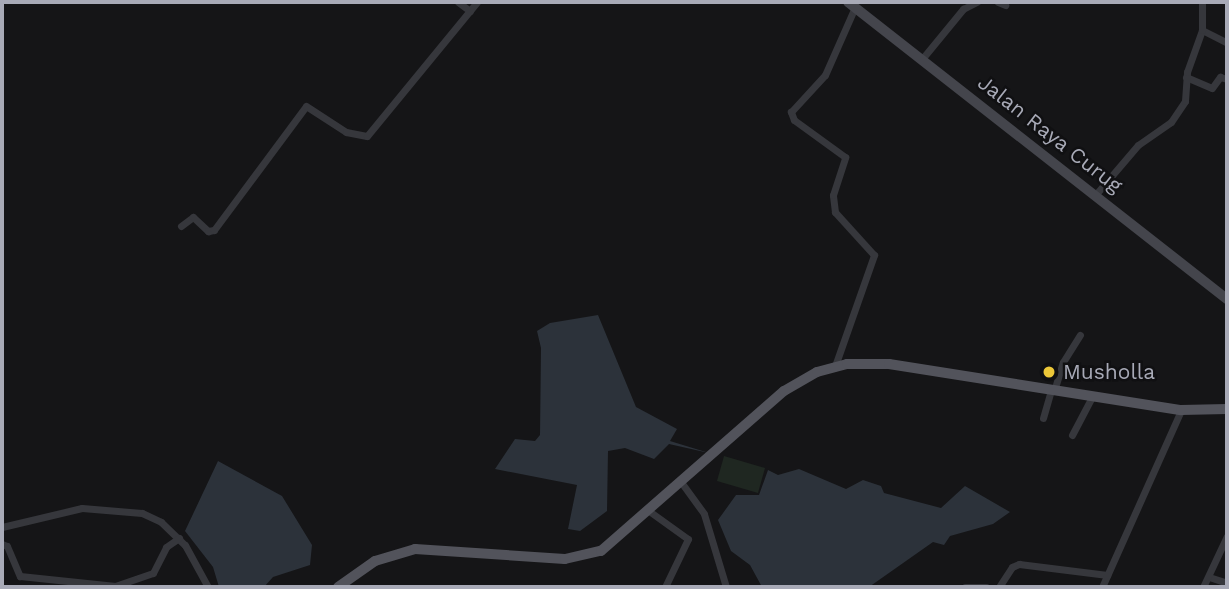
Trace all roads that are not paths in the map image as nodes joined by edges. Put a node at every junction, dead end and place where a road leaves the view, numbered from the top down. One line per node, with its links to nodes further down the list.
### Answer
1 (458, 2): 6 (street)
2 (477, 2): 6 (street)
3 (977, 2): 9 (street)
4 (1202, 2): 7 (street)
5 (852, 4): 9 (street, Jalan Raya Curug); 16 (street)
6 (470, 11): 13 (street)
7 (1202, 30): 8 (street); 10 (street)
8 (1227, 43)
9 (922, 59): 12 (street, Jalan Raya Curug)
10 (1186, 77): 11 (street); 12 (street)
11 (1227, 79)
12 (1097, 193): 14 (street, Jalan Raya Curug)
13 (181, 226)
14 (1227, 299)
15 (1080, 335): 17 (street)
16 (835, 366): 17 (main road); 23 (main road)
17 (1053, 391): 18 (main road); 21 (street)
18 (1093, 395): 20 (main road); 22 (street)
19 (1227, 409): 20 (main road)
20 (1181, 410): 29 (street)
21 (1043, 418)
22 (1072, 435)
23 (681, 482): 24 (main road); 35 (street)
24 (649, 511): 33 (main road); 34 (street)
25 (2, 527): 27 (street)
26 (1227, 536): 30 (street)
27 (179, 538): 28 (street); 32 (street)
28 (2, 544)
29 (1107, 575): 38 (street); 39 (street)
30 (1209, 577): 31 (street); 40 (street)
31 (1227, 583)
32 (208, 587)
33 (338, 587)
34 (665, 587)
35 (726, 587)
36 (965, 587): 37 (street)
37 (986, 587)
38 (999, 587)
39 (1102, 587)
40 (1203, 587)

